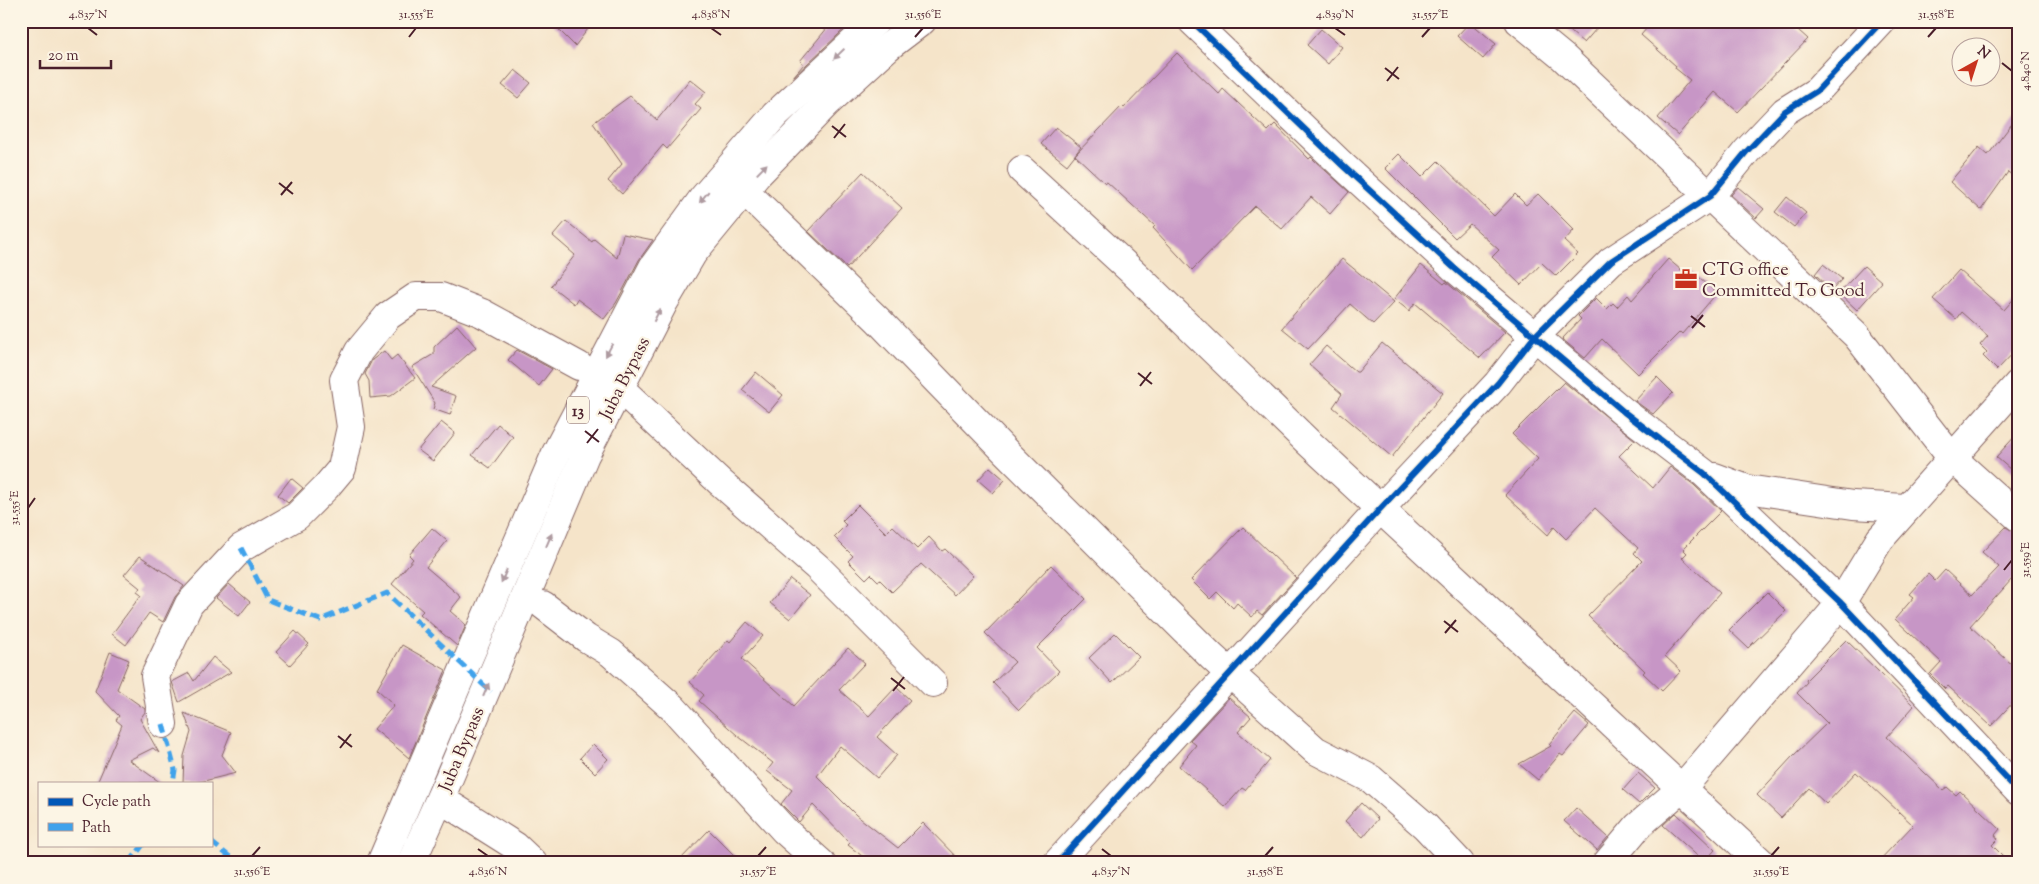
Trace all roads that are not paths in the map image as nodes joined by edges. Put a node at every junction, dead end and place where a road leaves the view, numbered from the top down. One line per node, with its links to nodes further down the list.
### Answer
1 (876, 21): 26 (street, Juba Bypass / 13, one-way to 26)
2 (922, 21): 27 (street, Juba Bypass, one-way to 2)
3 (1192, 21): 9 (street)
4 (1520, 21): 7 (street)
5 (1882, 21): 7 (street)
6 (1022, 170): 16 (street)
7 (1710, 196): 9 (street); 13 (street)
8 (751, 197): 20 (street)
9 (1534, 337): 14 (street); 16 (street)
10 (579, 366): 22 (street)
11 (2018, 384): 13 (street)
12 (625, 393): 21 (street)
13 (1951, 457): 15 (street); 17 (street)
14 (1704, 473): 15 (street); 18 (street)
15 (1905, 508): 18 (street)
16 (1380, 509): 20 (street); 23 (street)
17 (2018, 518)
18 (1842, 603): 23 (street); 24 (street)
19 (542, 605): 29 (street)
20 (1230, 672): 30 (street); 31 (street)
21 (933, 683)
22 (163, 724)
23 (1682, 788): 32 (street); 33 (street)
24 (2018, 791)
25 (450, 805): 28 (street)
26 (381, 863)
27 (411, 863)
28 (533, 863)
29 (821, 863)
30 (1057, 863)
31 (1460, 863)
32 (1607, 863)
33 (1762, 863)

